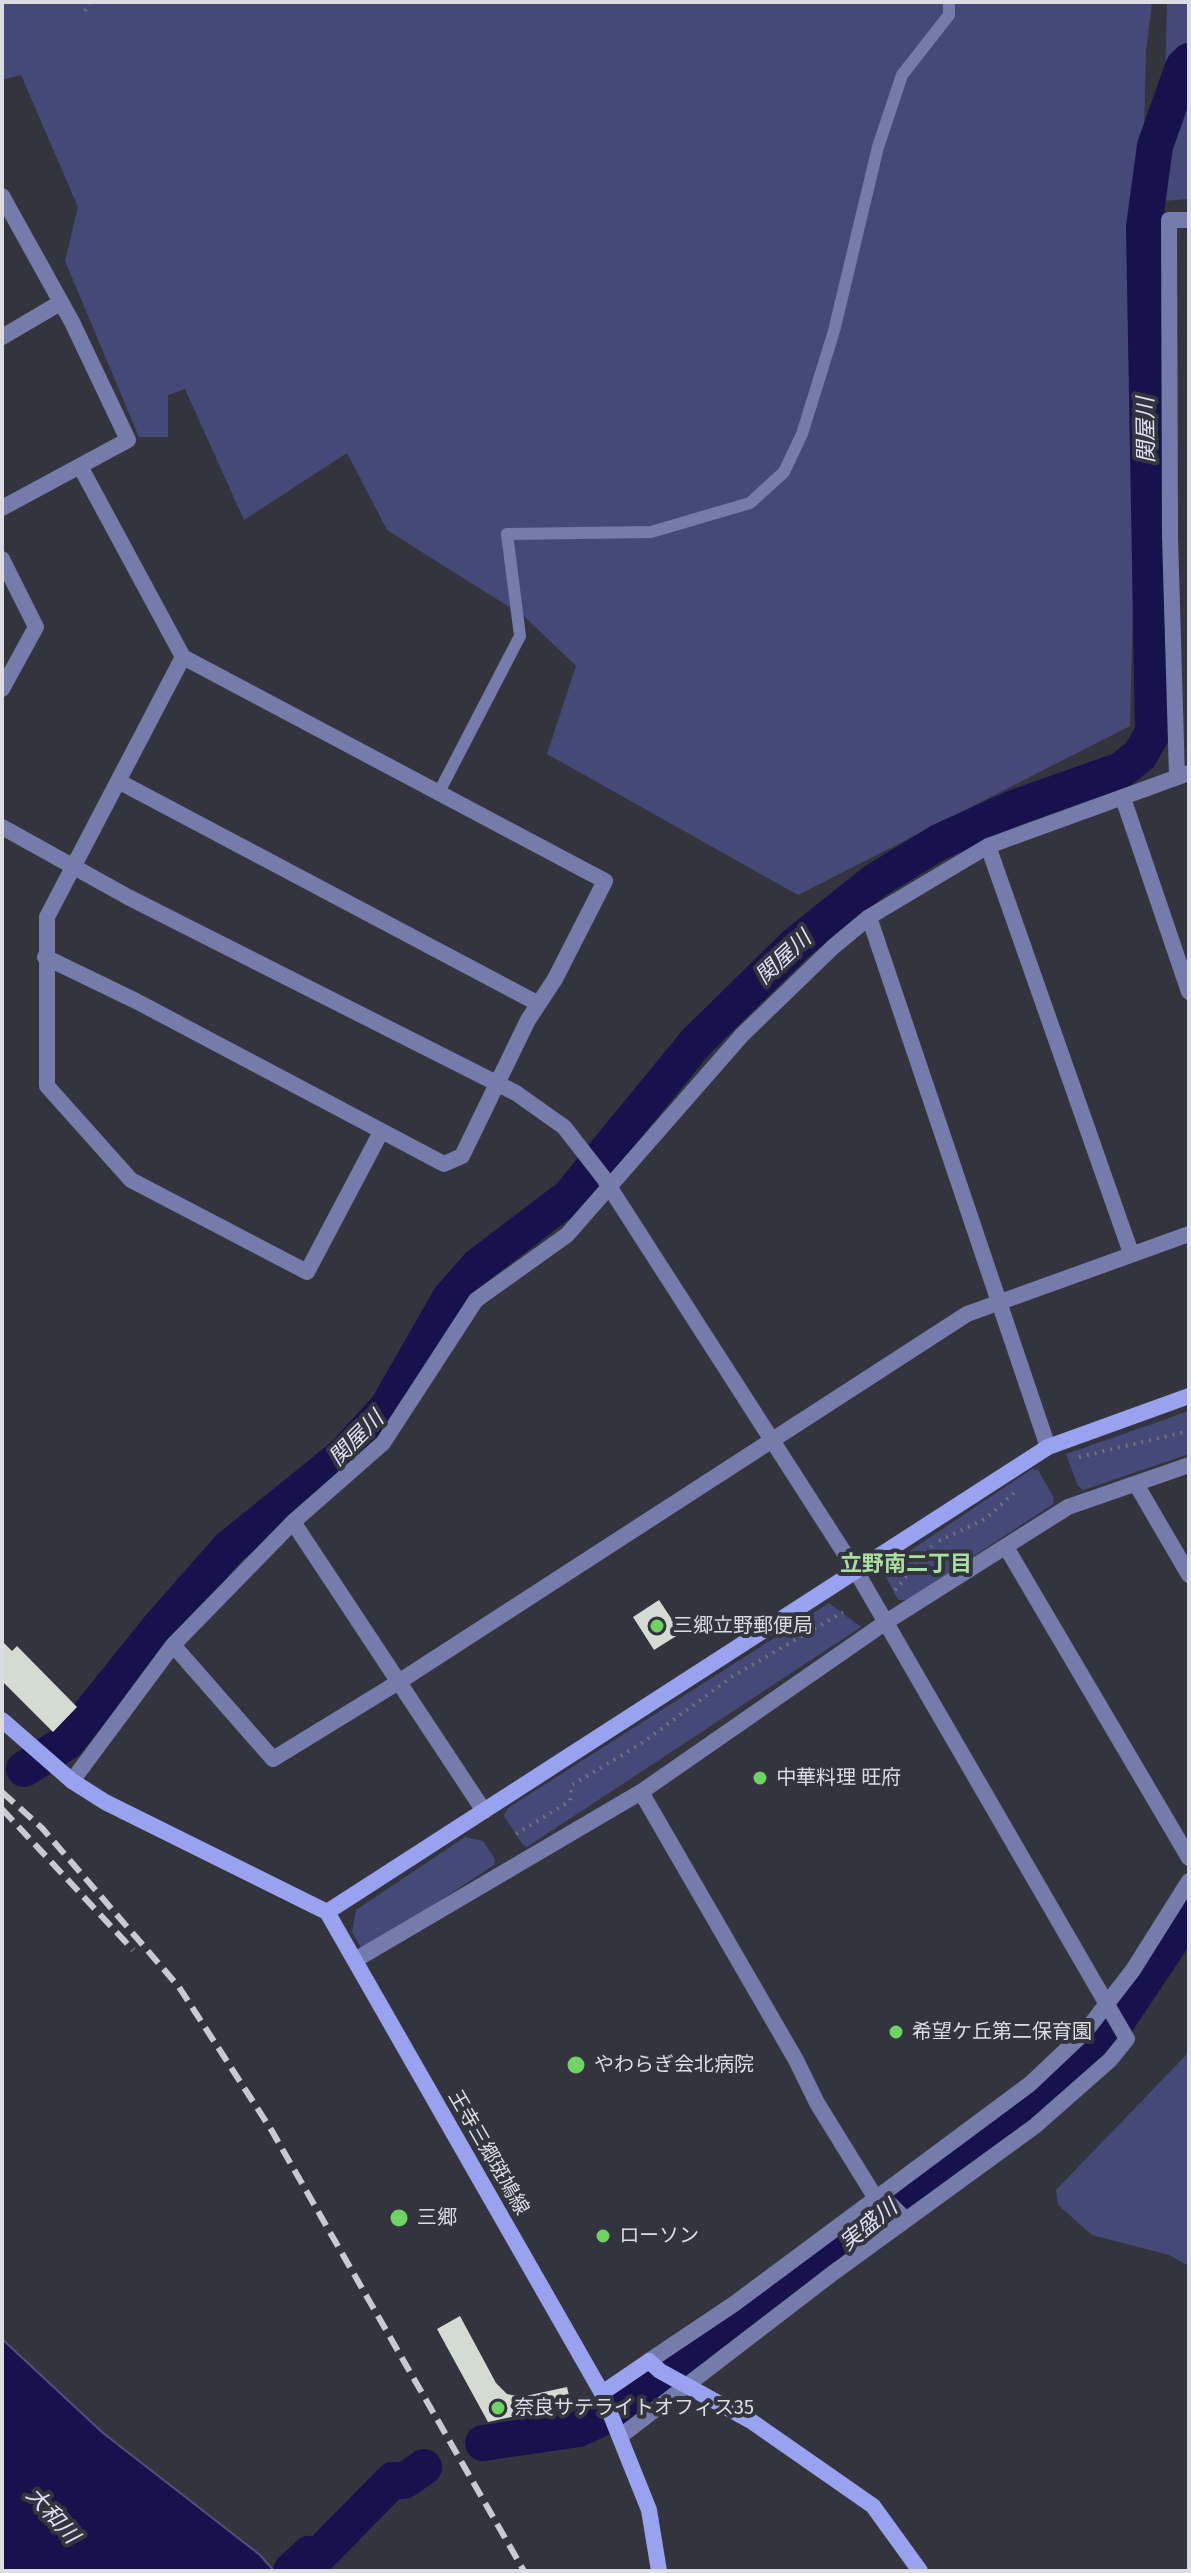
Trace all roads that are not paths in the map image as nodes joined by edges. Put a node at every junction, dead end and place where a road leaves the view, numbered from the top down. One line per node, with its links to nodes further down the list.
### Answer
1 (949, 2): 13 (lane)
2 (2, 196): 4 (street)
3 (1189, 220): 11 (street)
4 (60, 303): 5 (street); 6 (street)
5 (2, 337)
6 (81, 468): 7 (street); 9 (street)
7 (2, 508)
8 (2, 559): 10 (street)
9 (183, 657): 12 (street); 13 (street)
10 (2, 689)
11 (1183, 775): 14 (street)
12 (118, 781): 17 (street); 21 (street)
13 (439, 792): 21 (street)
14 (1123, 798): 16 (street); 20 (street)
15 (2, 827): 17 (street)
16 (988, 846): 18 (street); 25 (street)
17 (73, 867): 19 (street); 23 (street)
18 (869, 917): 23 (street); 26 (street)
19 (45, 957): 22 (street); 22 (street)
20 (1189, 992)
21 (537, 1003): 22 (street)
22 (381, 1132)
23 (605, 1182): 28 (street); 32 (street)
24 (1189, 1234): 25 (street)
25 (1131, 1253): 26 (street)
26 (999, 1301): 28 (street); 29 (street)
27 (1189, 1396): 29 (main road)
28 (771, 1441): 34 (street); 38 (street)
29 (1048, 1447): 34 (main road)
30 (1189, 1465): 31 (street)
31 (1136, 1484): 33 (street); 35 (street)
32 (293, 1522): 37 (street); 38 (street)
33 (1006, 1547): 36 (street); 43 (street)
34 (856, 1571): 36 (street); 42 (main road)
35 (1189, 1575)
36 (886, 1622): 41 (street); 47 (street)
37 (173, 1645): 38 (street); 40 (street)
38 (397, 1683): 42 (street)
39 (2, 1720): 40 (main road)
40 (72, 1781): 45 (main road)
41 (641, 1792): 46 (street); 48 (street)
42 (484, 1811): 45 (main road)
43 (1189, 1858)
44 (1189, 1881): 47 (street)
45 (327, 1912): 46 (main road, 王寺三郷斑鳩線)
46 (355, 1960): 52 (main road, 王寺三郷斑鳩線)
47 (1108, 2010): 48 (street); 49 (street)
48 (881, 2199): 49 (street); 50 (street)
49 (906, 2220): 51 (street)
50 (654, 2366): 51 (main road); 52 (main road)
51 (683, 2383): 53 (street); 54 (main road)
52 (604, 2397): 53 (main road, 王寺三郷斑鳩線)
53 (620, 2430): 55 (main road, 王寺三郷斑鳩線)
54 (917, 2569)
55 (659, 2571)

